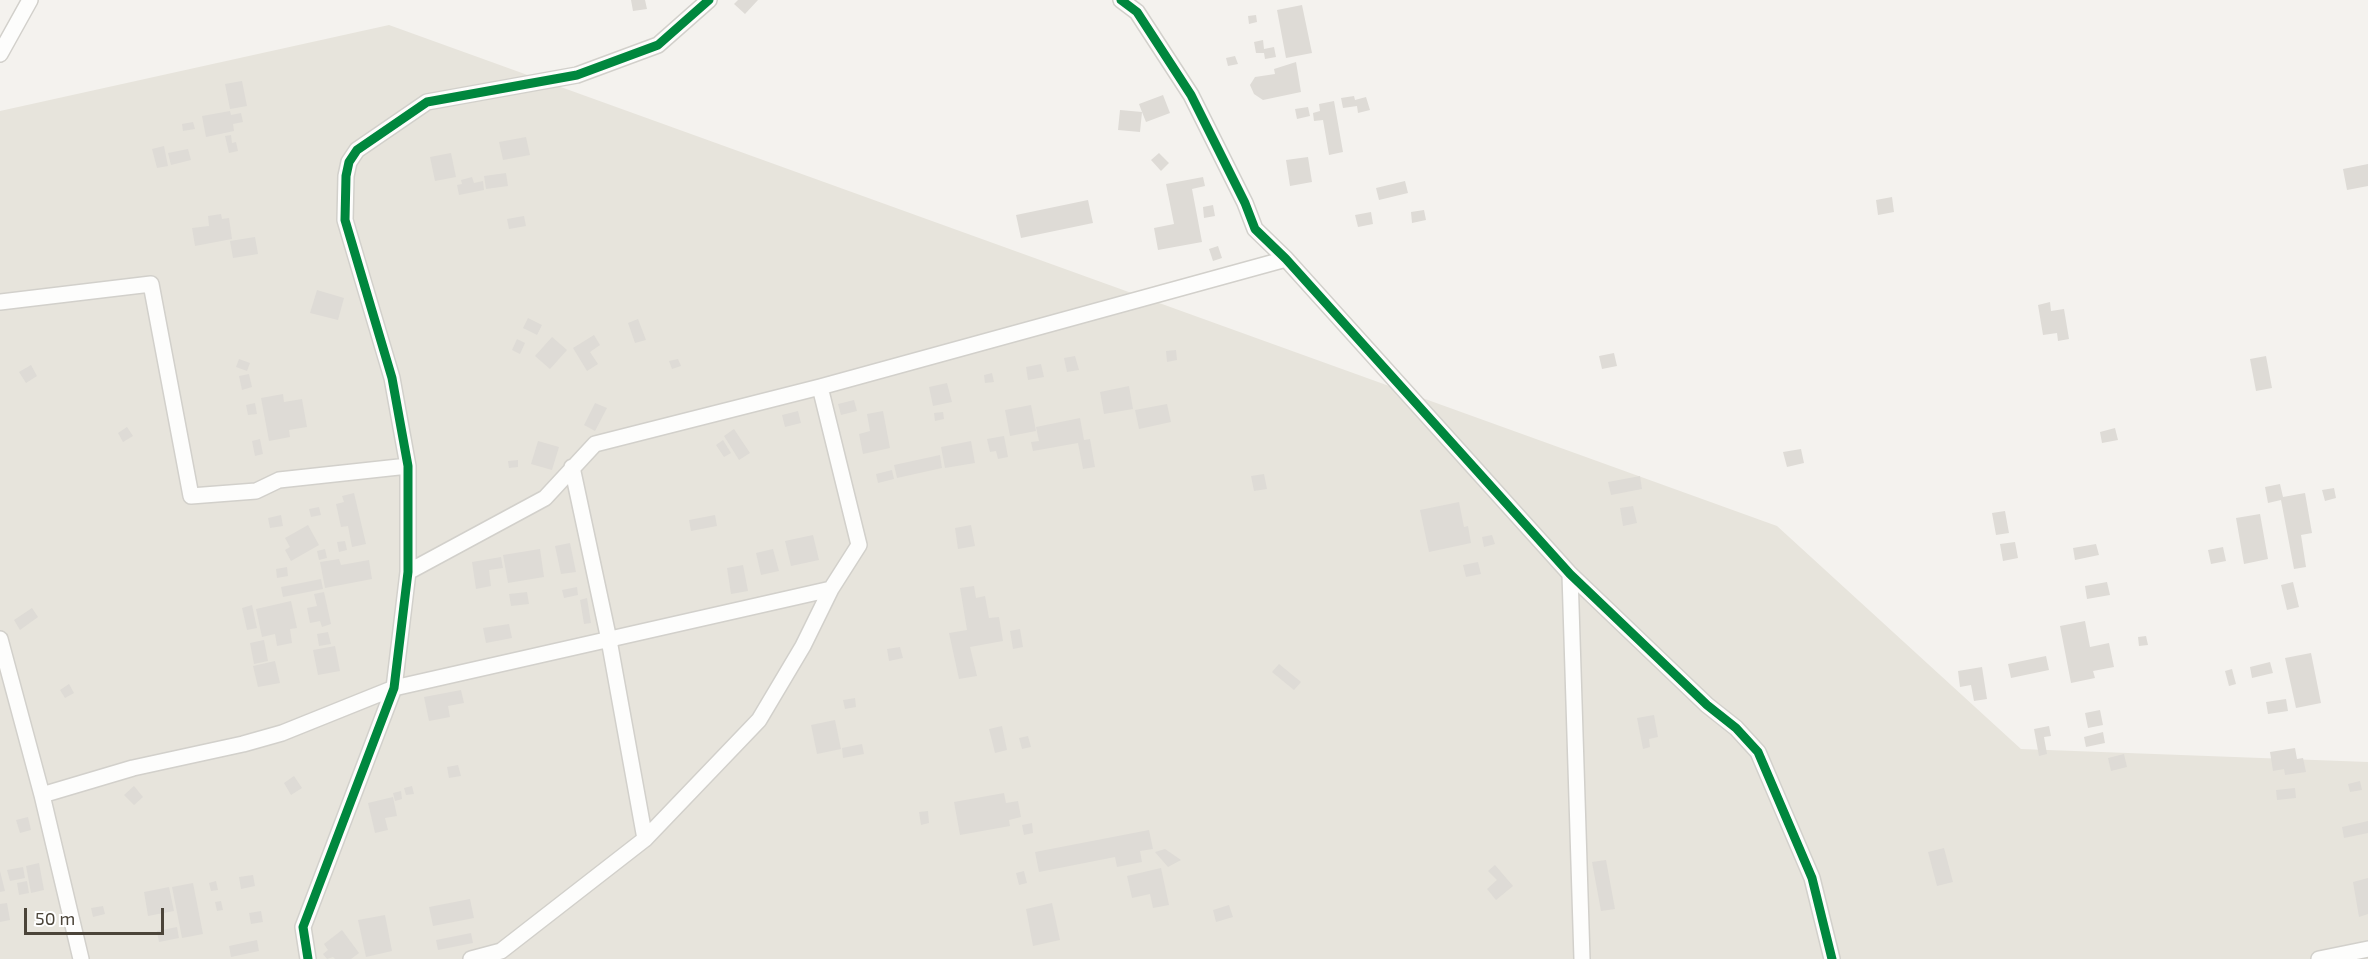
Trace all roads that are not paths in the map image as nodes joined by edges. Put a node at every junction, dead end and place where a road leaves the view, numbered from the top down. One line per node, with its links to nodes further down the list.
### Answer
1 (30, 0): 4 (street)
2 (709, 0): 8 (street)
3 (1121, 0): 5 (street)
4 (0, 54)
5 (1286, 260): 7 (street); 11 (street)
6 (0, 302): 8 (street)
7 (820, 387): 9 (street); 12 (street)
8 (408, 466): 10 (street)
9 (572, 467): 10 (street); 14 (street)
10 (408, 572): 15 (street)
11 (1570, 574): 22 (street); 23 (street)
12 (831, 589): 14 (street); 17 (street)
13 (0, 639): 16 (street)
14 (609, 640): 15 (street); 17 (street)
15 (394, 688): 16 (street); 20 (street)
16 (42, 795): 19 (street)
17 (645, 839): 21 (street)
18 (2368, 949): 24 (street)
19 (81, 959)
20 (308, 959)
21 (471, 959)
22 (1582, 959)
23 (1832, 959)
24 (2319, 959)

